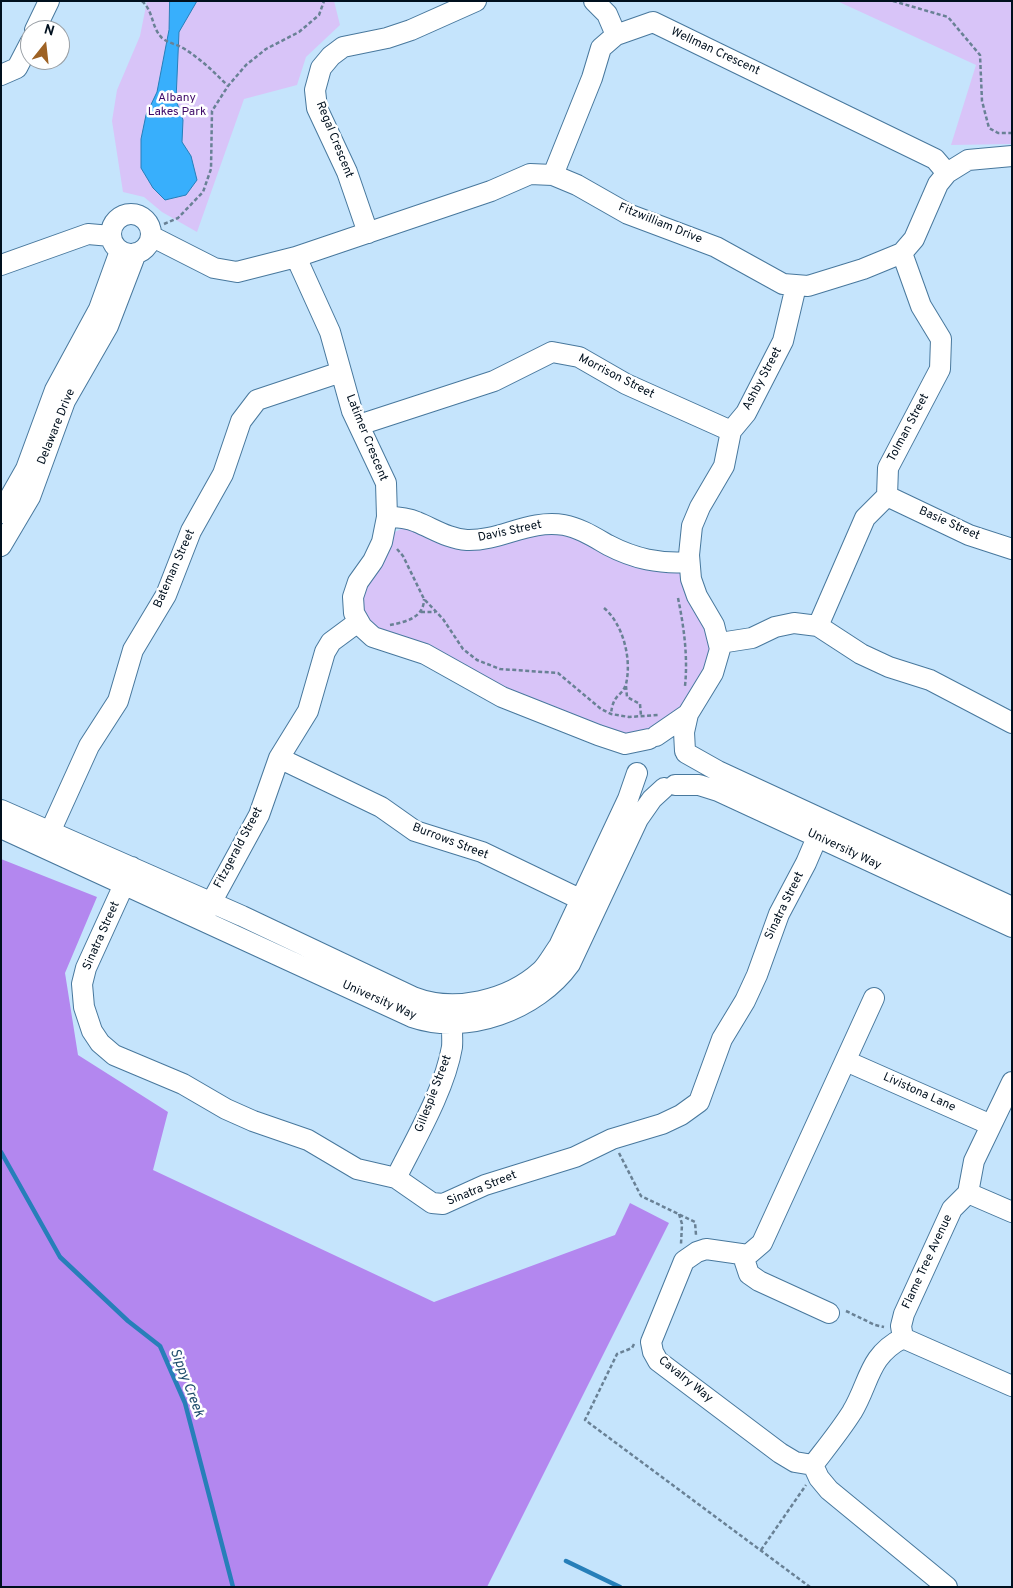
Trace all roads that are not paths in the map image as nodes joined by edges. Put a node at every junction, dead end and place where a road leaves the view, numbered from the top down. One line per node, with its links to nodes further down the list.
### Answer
1 (49, 1): 4 (street)
2 (476, 1): 12 (street, Regal Crescent)
3 (594, 1): 5 (street)
4 (40, 20)
5 (616, 35): 9 (street, Wellman Crescent); 10 (street, Wellman Crescent)
6 (20, 62): 7 (street)
7 (1, 75)
8 (1012, 156): 9 (street)
9 (947, 173): 14 (street)
10 (553, 175): 12 (street, Fitzwilliam Drive); 17 (street, Fitzwilliam Drive)
11 (151, 232): 13 (street); 13 (street); 15 (street, Fitzwilliam Drive)
12 (368, 233): 15 (street, Fitzwilliam Drive)
13 (122, 247): 16 (street); 22 (street, Delaware Drive); 24 (street, Delaware Drive)
14 (902, 253): 17 (street, Fitzwilliam Drive); 21 (street, Tolman Street)
15 (296, 257): 18 (street, Latimer Crescent)
16 (3, 260)
17 (796, 286): 20 (street, Ashby Street)
18 (341, 372): 19 (street, Latimer Crescent); 41 (street, Bateman Street)
19 (359, 425): 20 (street, Morrison Street); 23 (street, Latimer Crescent)
20 (731, 431): 26 (street, Ashby Street)
21 (887, 496): 25 (street, Basie Street); 27 (street)
22 (1, 513)
23 (387, 516): 26 (street, Davis Street); 28 (street, Latimer Crescent)
24 (1, 546)
25 (1012, 549)
26 (690, 571): 29 (street, Ashby Street)
27 (818, 626): 29 (street); 31 (street)
28 (364, 628): 32 (street); 35 (street, Fitzgerald Street)
29 (720, 643): 30 (street)
30 (688, 714): 33 (street); 34 (street)
31 (1012, 724)
32 (598, 735): 33 (street); 36 (street)
33 (652, 738): 34 (street); 36 (street)
34 (685, 752): 37 (street); 40 (street, University Way)
35 (279, 758): 43 (street, Fitzgerald Street); 44 (street, Burrows Street)
36 (636, 772): 37 (street); 44 (street, University Way)
37 (669, 787): 40 (street, University Way); 44 (street, University Way)
38 (1, 810): 41 (street, University Way)
39 (1, 828): 41 (street, University Way)
40 (820, 829): 45 (street, University Way); 47 (street, University Way); 53 (street, Sinatra Street)
41 (47, 838): 42 (street, University Way)
42 (128, 876): 43 (street, University Way); 46 (street, University Way); 53 (street, Sinatra Street)
43 (211, 902): 46 (street, Fitzgerald Street); 49 (street, University Way)
44 (588, 903): 49 (street, University Way)
45 (1012, 907)
46 (202, 920): 49 (street, University Way)
47 (1012, 927)
48 (874, 998): 50 (street)
49 (451, 1014): 53 (street, Gillespie Street)
50 (846, 1060): 52 (street, Livistona Lane); 56 (street)
51 (1012, 1082): 52 (street)
52 (991, 1125): 54 (street)
53 (396, 1178)
54 (968, 1193): 55 (street); 58 (street, Flame Tree Avenue)
55 (1012, 1212)
56 (743, 1256): 57 (street); 60 (street, Cavalry Way)
57 (829, 1313)
58 (902, 1338): 59 (street); 60 (street)
59 (1012, 1386)
60 (810, 1475): 61 (street)
61 (947, 1587)

